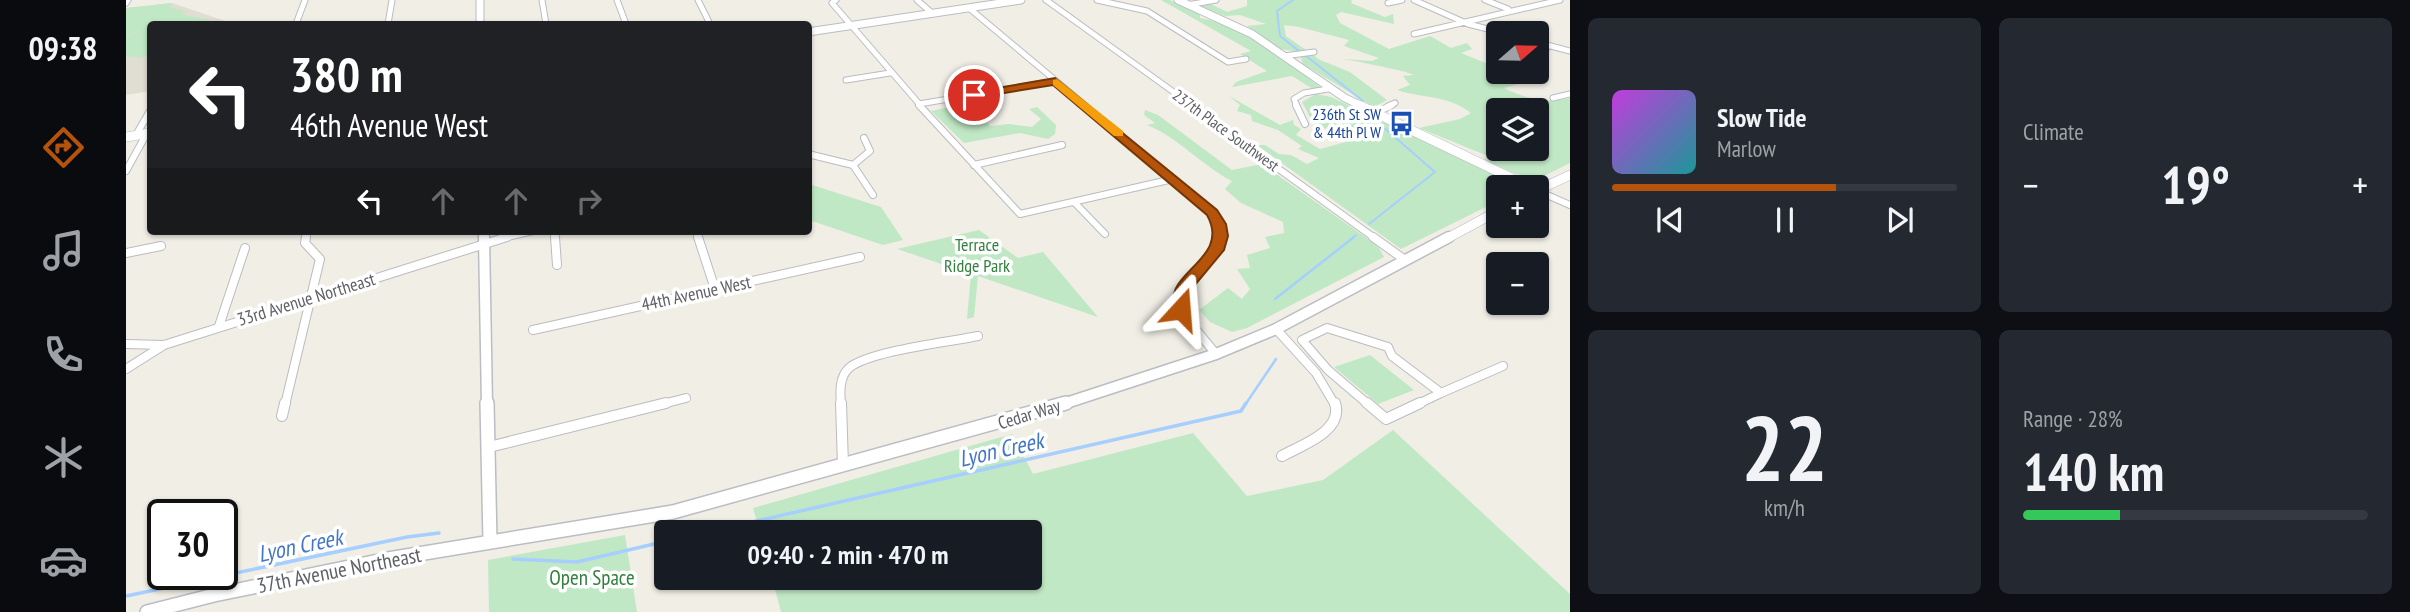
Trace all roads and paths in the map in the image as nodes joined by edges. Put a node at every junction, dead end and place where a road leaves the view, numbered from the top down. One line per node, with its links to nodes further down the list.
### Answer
1 (305, 0): 25 (street)
2 (392, 0): 26 (street)
3 (480, 0): 27 (main road)
4 (542, 0): 28 (street)
5 (617, 0): 29 (street)
6 (698, 0): 30 (street)
7 (836, 0): 32 (street)
8 (917, 0): 24 (street)
9 (1021, 0): 18 (main road)
10 (1046, 0): 80 (street, 237th Place Southwest)
11 (1097, 0): 40 (street)
12 (1178, 0): 21 (main road)
13 (1216, 0): 21 (street)
14 (1402, 0): 19 (street)
15 (1414, 0): 31 (street)
16 (1485, 0): 23 (street)
17 (1560, 0): 20 (street); 23 (street)
18 (1004, 1): 22 (main road)
19 (1388, 3)
20 (1570, 4)
21 (1187, 5): 39 (main road)
22 (969, 8): 24 (main road); 43 (street)
23 (1508, 9): 31 (street)
24 (932, 13): 32 (main road)
25 (297, 21)
26 (388, 21)
27 (480, 21)
28 (546, 21)
29 (625, 21)
30 (708, 21)
31 (1468, 23): 33 (street); 35 (street)
32 (851, 25): 34 (main road); 41 (street)
33 (1486, 28)
34 (812, 31)
35 (1414, 34)
36 (1549, 45): 37 (street)
37 (1569, 49)
38 (1314, 52): 39 (street)
39 (1284, 56): 44 (main road)
40 (1247, 59)
41 (890, 73): 42 (street); 48 (street)
42 (846, 80)
43 (1055, 81): 48 (street); 64 (street)
44 (1328, 89): 49 (main road); 51 (street)
45 (1570, 94): 46 (street)
46 (1553, 98)
47 (1395, 103): 49 (street)
48 (919, 104): 60 (street)
49 (1374, 113): 62 (main road)
50 (147, 116): 53 (street)
51 (1305, 124)
52 (147, 133): 53 (main road)
53 (136, 135): 54 (main road)
54 (126, 136)
55 (147, 136): 61 (street)
56 (864, 138): 59 (street)
57 (1062, 145): 60 (street)
58 (812, 155): 59 (street)
59 (853, 165): 66 (street)
60 (974, 166): 68 (street)
61 (126, 171)
62 (1504, 175)
63 (1570, 175): 65 (main road)
64 (1173, 179): 68 (street); 90 (street)
65 (1549, 184)
66 (873, 195)
67 (1549, 196): 69 (street)
68 (1074, 202): 71 (street)
69 (1570, 205)
70 (1486, 217): 80 (main road, Cedar Way)
71 (1105, 234)
72 (306, 235): 83 (street)
73 (554, 235): 81 (street)
74 (697, 235): 82 (street)
75 (484, 236): 83 (street, 33rd Avenue Northeast); 96 (main road)
76 (161, 246): 78 (street)
77 (245, 248): 84 (street)
78 (126, 253)
79 (860, 257): 82 (street, 44th Avenue West)
80 (1405, 260): 85 (main road, Cedar Way)
81 (557, 265)
82 (715, 289): 86 (street, 44th Avenue West)
83 (310, 298): 84 (street, 33rd Avenue Northeast); 95 (street)
84 (219, 326): 89 (street, 33rd Avenue Northeast)
85 (1276, 329): 90 (main road, Cedar Way); 97 (street)
86 (533, 330)
87 (978, 336): 98 (street)
88 (126, 344): 89 (street, 33rd Avenue Northeast)
89 (164, 345): 92 (street)
90 (1216, 354): 98 (main road, Cedar Way)
91 (1503, 366): 93 (street)
92 (126, 369)
93 (1441, 393): 93 (street)
94 (686, 398): 96 (street)
95 (282, 416)
96 (489, 447): 99 (main road)
97 (1282, 456)
98 (844, 466): 99 (main road, Cedar Way)
99 (490, 541): 100 (main road, 37th Avenue Northeast)
100 (147, 612)

